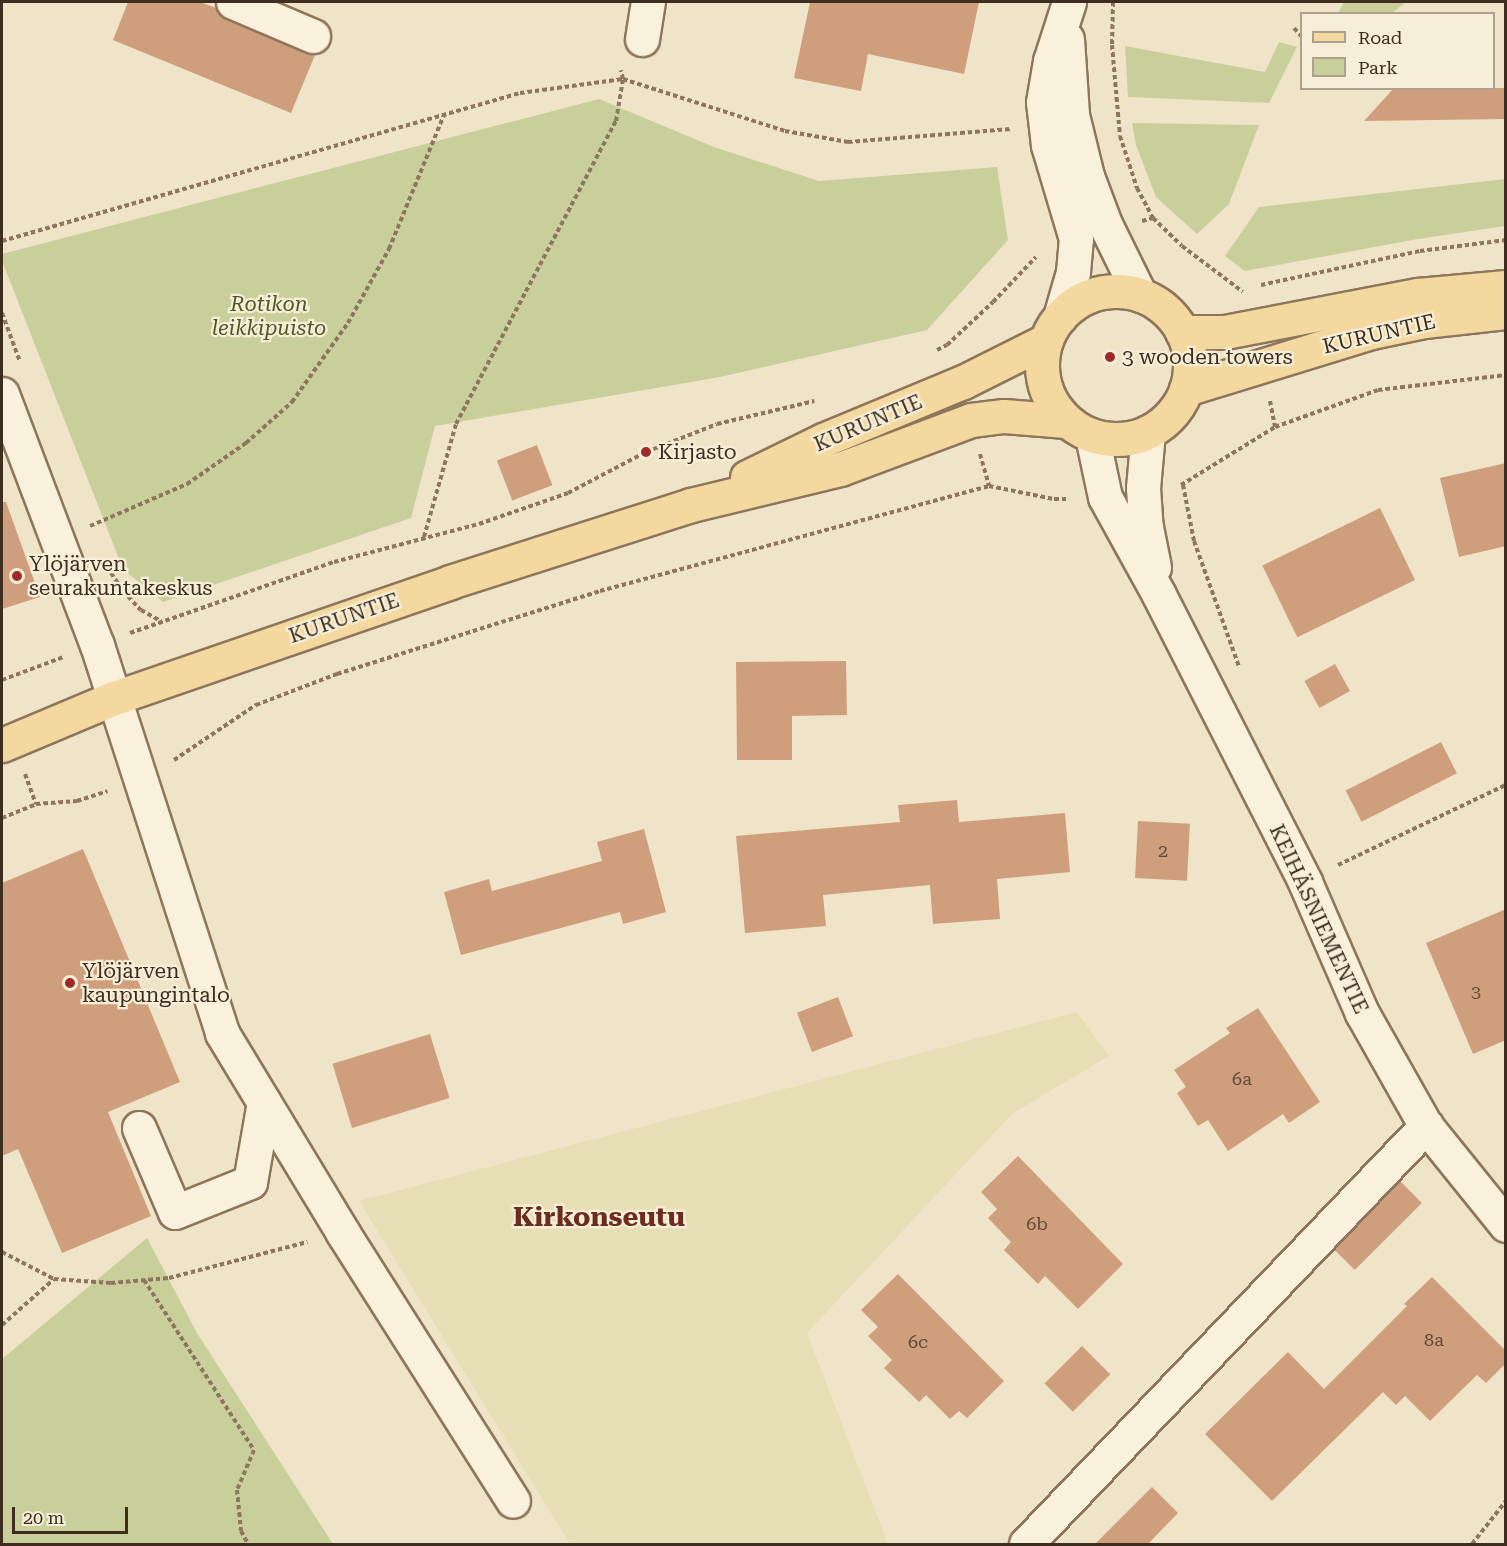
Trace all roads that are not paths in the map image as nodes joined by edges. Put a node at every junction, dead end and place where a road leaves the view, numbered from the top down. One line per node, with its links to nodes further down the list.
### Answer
1 (233, 2): 4 (street)
2 (648, 2): 5 (street)
3 (1067, 7): 7 (street); 9 (street)
4 (313, 36)
5 (642, 39)
6 (1506, 287): 10 (main road, KURUNTIE)
7 (1140, 295): 9 (main road); 10 (main road)
8 (1506, 312): 11 (main road, KURUNTIE)
9 (1052, 329): 13 (main road); 15 (main road, KURUNTIE)
10 (1182, 332): 11 (main road)
11 (1186, 389): 14 (main road)
12 (2, 394): 17 (street)
13 (1079, 428): 14 (main road); 15 (main road, KURUNTIE); 16 (street, KEIHÄSNIEMENTIE)
14 (1148, 432): 16 (street, KEIHÄSNIEMENTIE)
15 (692, 505): 17 (main road, KURUNTIE)
16 (1159, 596): 20 (street, KEIHÄSNIEMENTIE)
17 (114, 698): 18 (main road, KURUNTIE); 19 (street)
18 (2, 746)
19 (264, 1102): 21 (street); 23 (street)
20 (1426, 1126): 22 (street, KEIHÄSNIEMENTIE); 24 (street)
21 (139, 1128)
22 (1506, 1225)
23 (513, 1501)
24 (1026, 1545)

